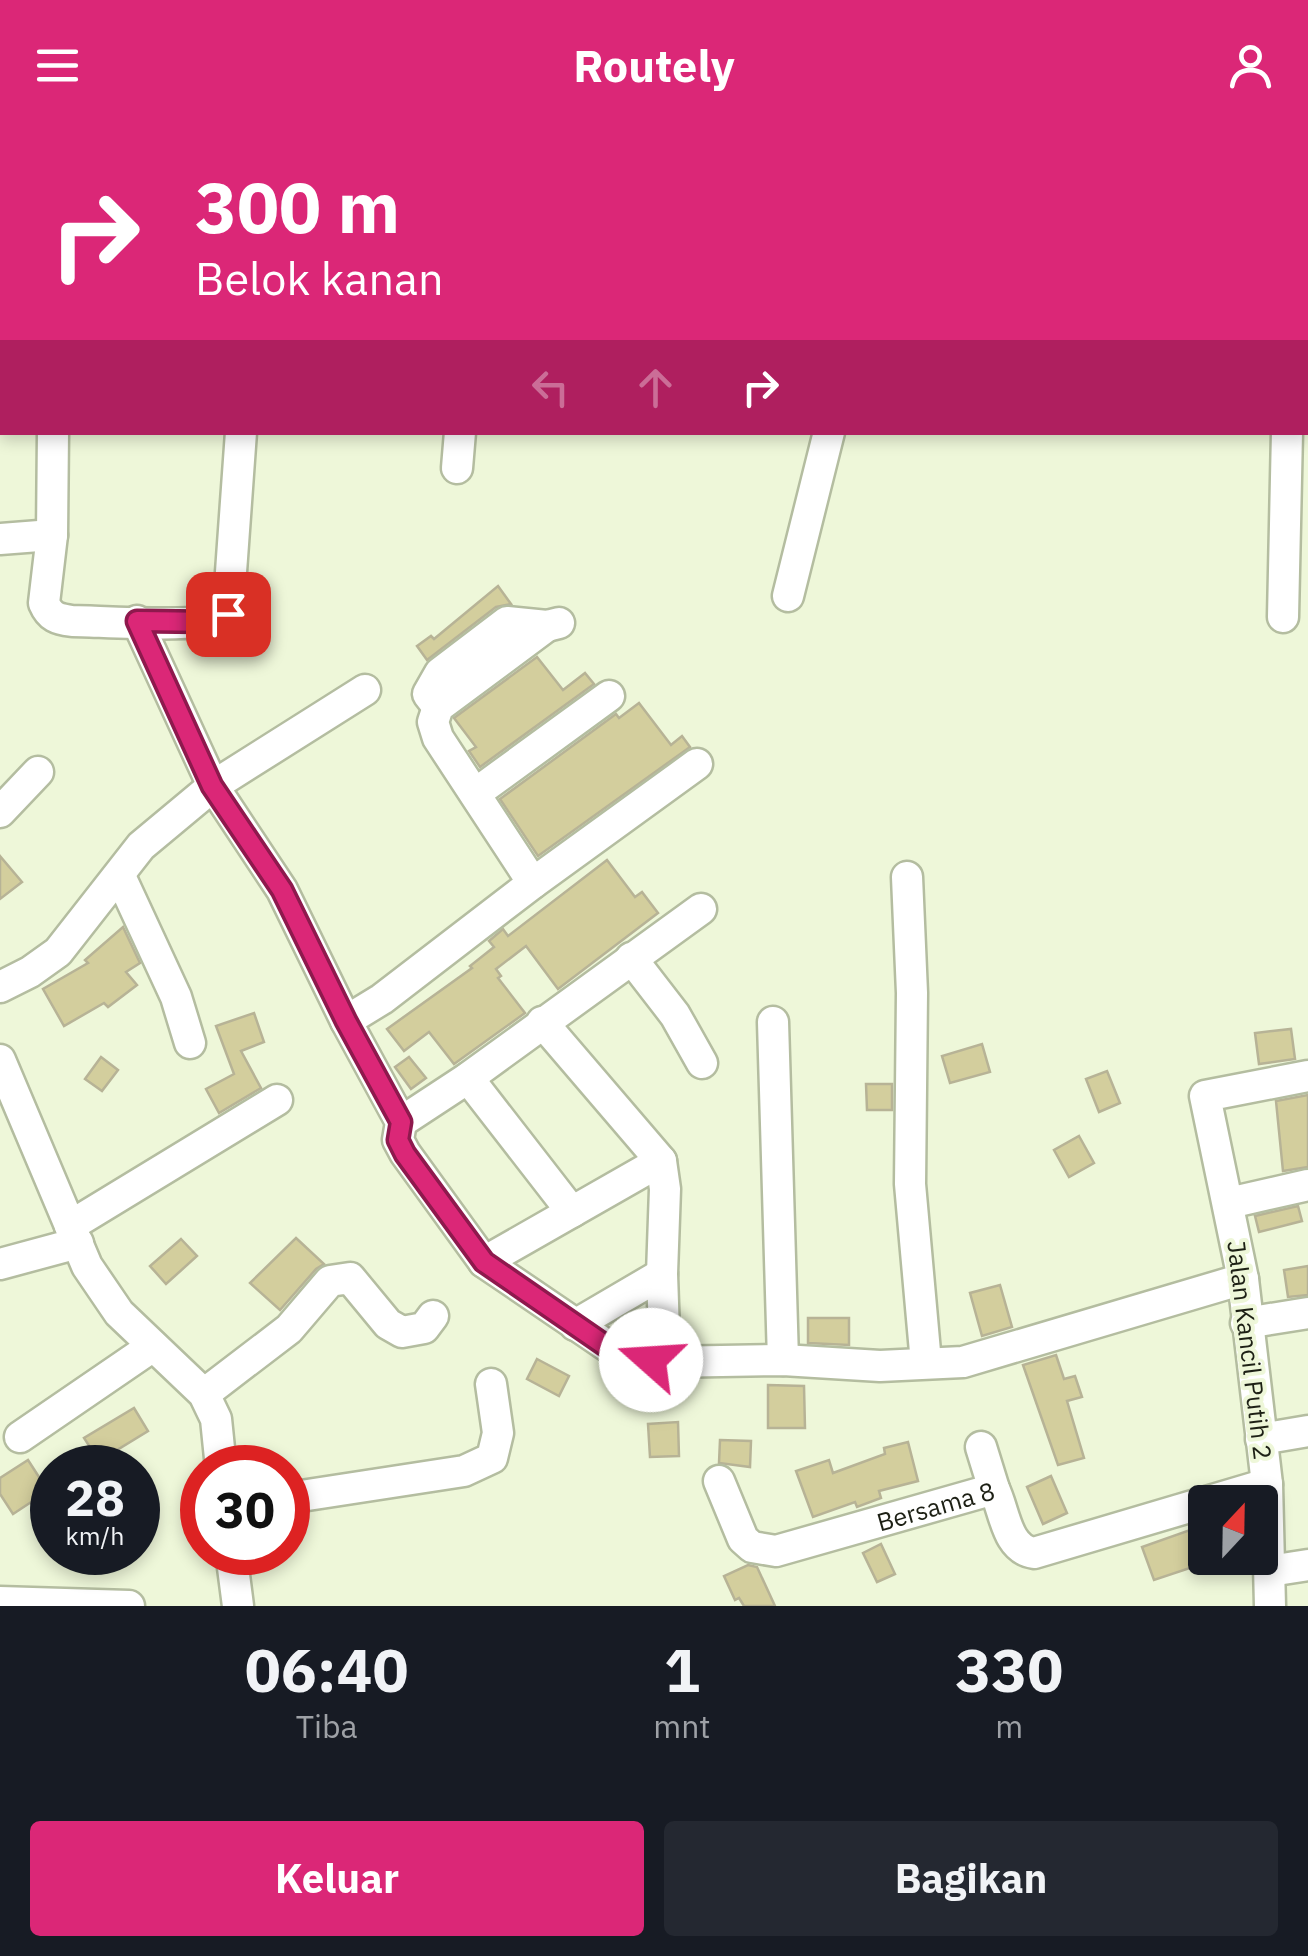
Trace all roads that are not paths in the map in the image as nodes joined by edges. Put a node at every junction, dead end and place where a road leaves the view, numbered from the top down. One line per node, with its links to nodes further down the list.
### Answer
1 (52, 435): 7 (street)
2 (241, 435): 11 (street)
3 (460, 435): 6 (street)
4 (828, 435): 9 (street)
5 (1286, 435): 10 (street)
6 (456, 468)
7 (52, 534): 8 (street); 11 (street)
8 (0, 539)
9 (788, 596)
10 (1282, 617)
11 (137, 621): 17 (street)
12 (556, 623): 18 (street)
13 (365, 690): 17 (street)
14 (609, 696): 18 (street)
15 (697, 764): 22 (street)
16 (38, 772): 19 (street)
17 (212, 786): 20 (street); 26 (street)
18 (476, 793): 22 (street)
19 (0, 812)
20 (120, 876): 25 (street); 29 (street)
21 (907, 877): 52 (street)
22 (534, 883): 26 (street)
23 (701, 908): 24 (street)
24 (630, 958): 27 (street); 31 (street)
25 (0, 986)
26 (346, 1021): 35 (street)
27 (542, 1022): 33 (street); 36 (street)
28 (773, 1022): 50 (street)
29 (190, 1043)
30 (0, 1060): 40 (street)
31 (702, 1064)
32 (1308, 1076): 38 (street, Jalan Kancil Putih 2)
33 (468, 1078): 35 (street); 39 (street)
34 (276, 1100): 40 (street)
35 (401, 1122): 41 (street)
36 (661, 1161): 39 (street); 43 (street)
37 (1308, 1185): 38 (street)
38 (1229, 1203): 44 (street, Jalan Kancil Putih 2)
39 (572, 1212): 41 (street)
40 (74, 1234): 42 (street); 49 (street)
41 (484, 1262): 48 (street)
42 (0, 1264)
43 (662, 1274): 48 (street); 51 (street)
44 (1243, 1280): 47 (street, Jalan Kancil Putih 2); 52 (street)
45 (1308, 1314): 47 (street)
46 (433, 1316): 54 (street)
47 (1246, 1323): 57 (street, Jalan Kancil Putih 2)
48 (576, 1325): 51 (street)
49 (152, 1346): 54 (street); 56 (street)
50 (782, 1360): 51 (street); 52 (street)
51 (664, 1362)
52 (926, 1363)
53 (491, 1384): 63 (street)
54 (204, 1394): 58 (street)
55 (1308, 1431): 57 (street)
56 (20, 1437)
57 (1261, 1439): 61 (street, Jalan Kancil Putih 2)
58 (218, 1445)
59 (982, 1447): 62 (street)
60 (719, 1480): 62 (street, Bersama 8)
61 (1267, 1484): 62 (street, Bersama 8)
62 (994, 1489)
63 (310, 1495)
64 (1308, 1565): 65 (street)
65 (1278, 1569)
66 (234, 1575): 70 (street)
67 (1270, 1575): 71 (street, Jalan Kancil Putih 2)
68 (0, 1602): 69 (street)
69 (129, 1606)
70 (238, 1606)
71 (1270, 1606)

